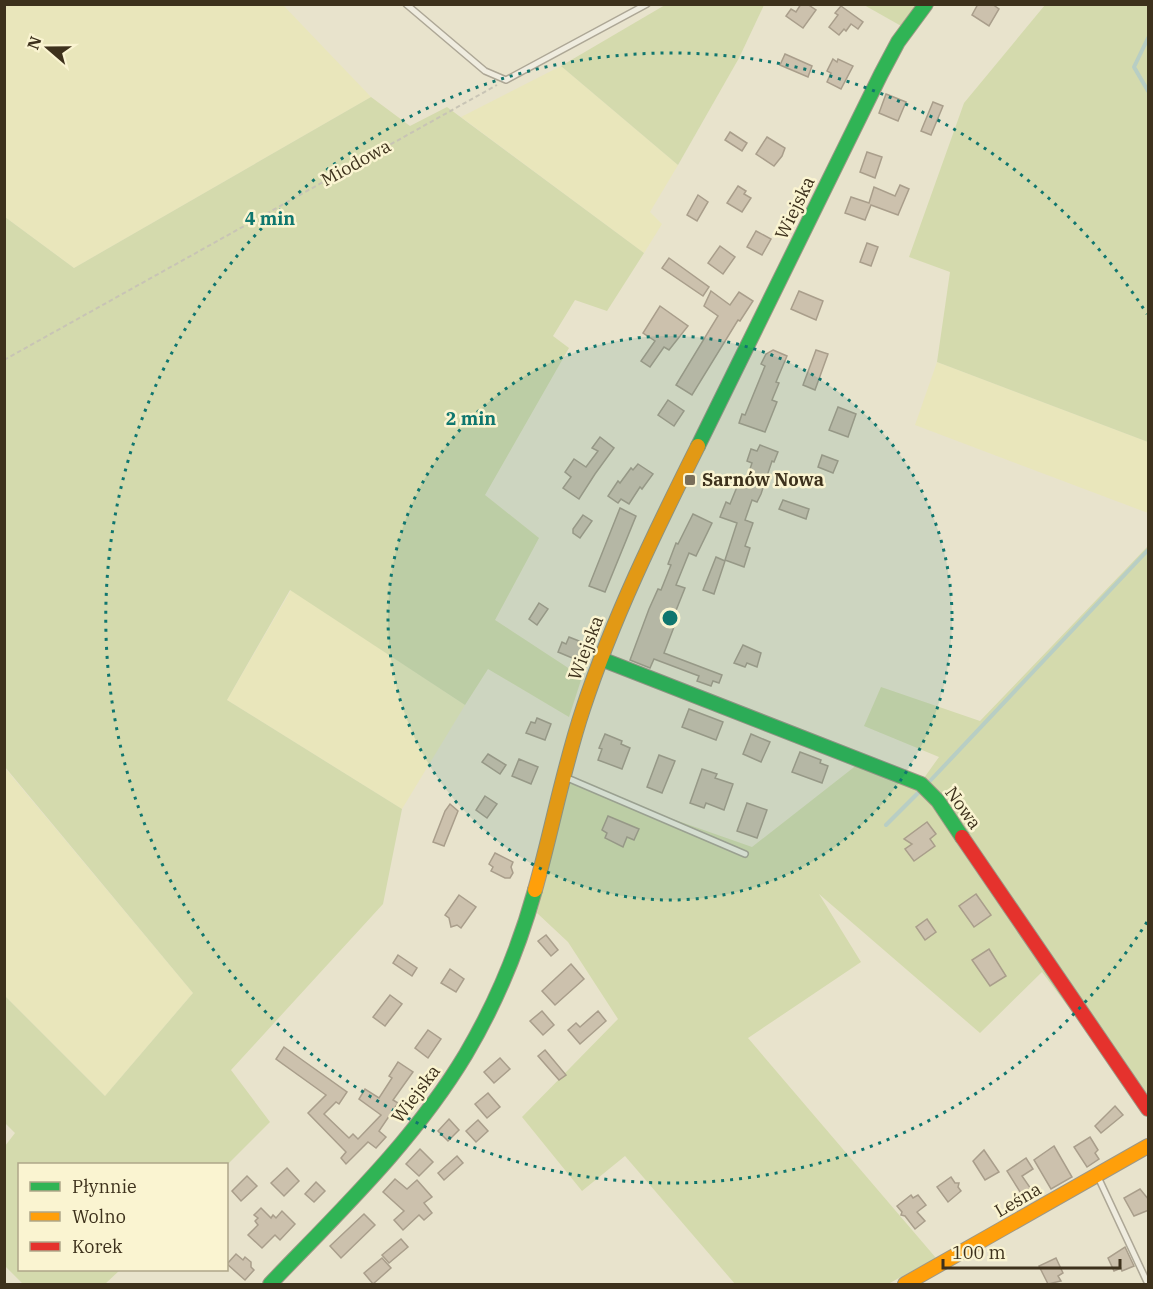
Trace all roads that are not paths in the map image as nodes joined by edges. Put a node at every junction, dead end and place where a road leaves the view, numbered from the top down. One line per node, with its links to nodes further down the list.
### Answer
1 (406, 4): 3 (lane)
2 (926, 4): 4 (street, Wiejska)
3 (641, 6)
4 (601, 659): 5 (street, Wiejska); 7 (street, Nowa)
5 (563, 776): 6 (lane); 10 (street, Wiejska)
6 (745, 854)
7 (1149, 1109)
8 (1149, 1146): 9 (street, Leśna)
9 (1097, 1176): 11 (street, Leśna); 12 (lane)
10 (270, 1284)
11 (905, 1284)
12 (1148, 1284)

